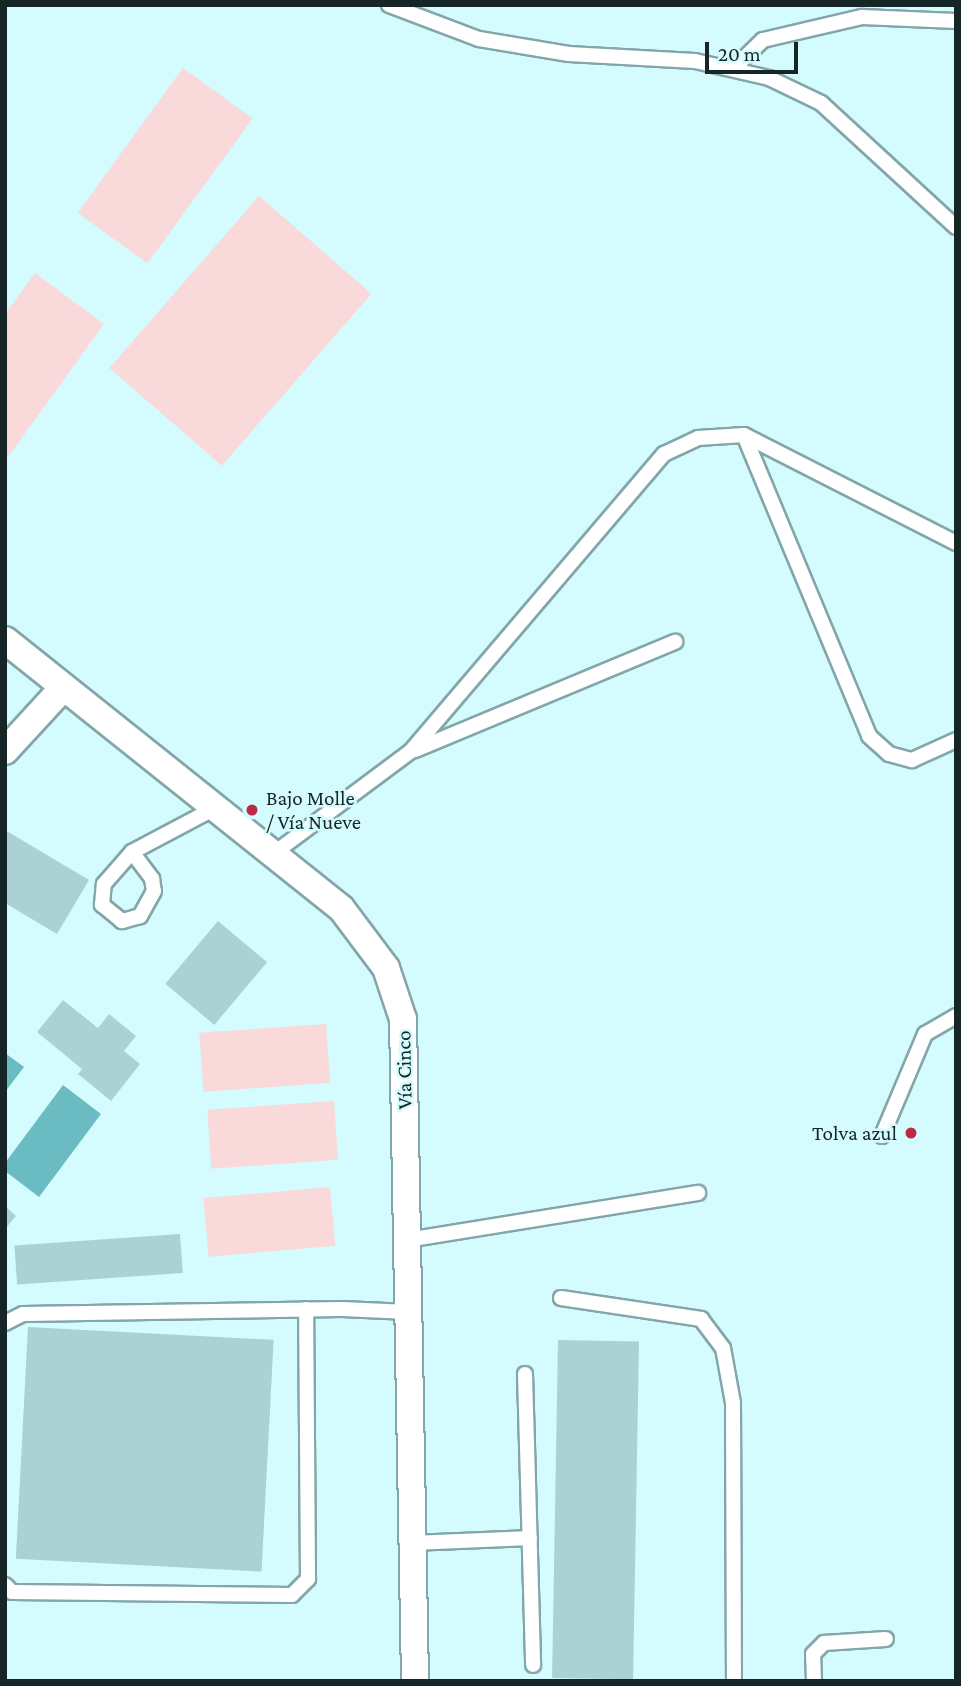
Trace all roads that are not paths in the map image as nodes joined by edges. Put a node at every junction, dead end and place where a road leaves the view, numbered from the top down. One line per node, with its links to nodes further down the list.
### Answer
1 (389, 5): 3 (lane)
2 (956, 21): 3 (lane)
3 (735, 67): 4 (lane)
4 (956, 227)
5 (744, 435): 6 (lane); 10 (lane); 12 (lane)
6 (956, 543)
7 (5, 640): 9 (street, Vía Cinco)
8 (675, 642): 12 (lane)
9 (62, 689): 11 (street); 13 (street, Vía Cinco)
10 (956, 740)
11 (5, 751)
12 (411, 751): 15 (lane)
13 (215, 808): 14 (lane); 15 (street, Vía Cinco)
14 (132, 852): 14 (lane)
15 (273, 855): 19 (street, Vía Cinco)
16 (956, 1016): 17 (lane)
17 (882, 1136)
18 (698, 1194): 19 (lane)
19 (407, 1240): 22 (street, Vía Cinco)
20 (561, 1298): 31 (lane)
21 (306, 1309): 22 (lane); 23 (lane); 27 (lane)
22 (409, 1312): 26 (street, Vía Cinco)
23 (5, 1323)
24 (525, 1374): 25 (lane)
25 (530, 1538): 26 (lane); 29 (lane)
26 (413, 1543): 30 (street, Vía Cinco)
27 (5, 1586)
28 (886, 1639): 32 (lane)
29 (533, 1665)
30 (415, 1681)
31 (734, 1681)
32 (814, 1681)

